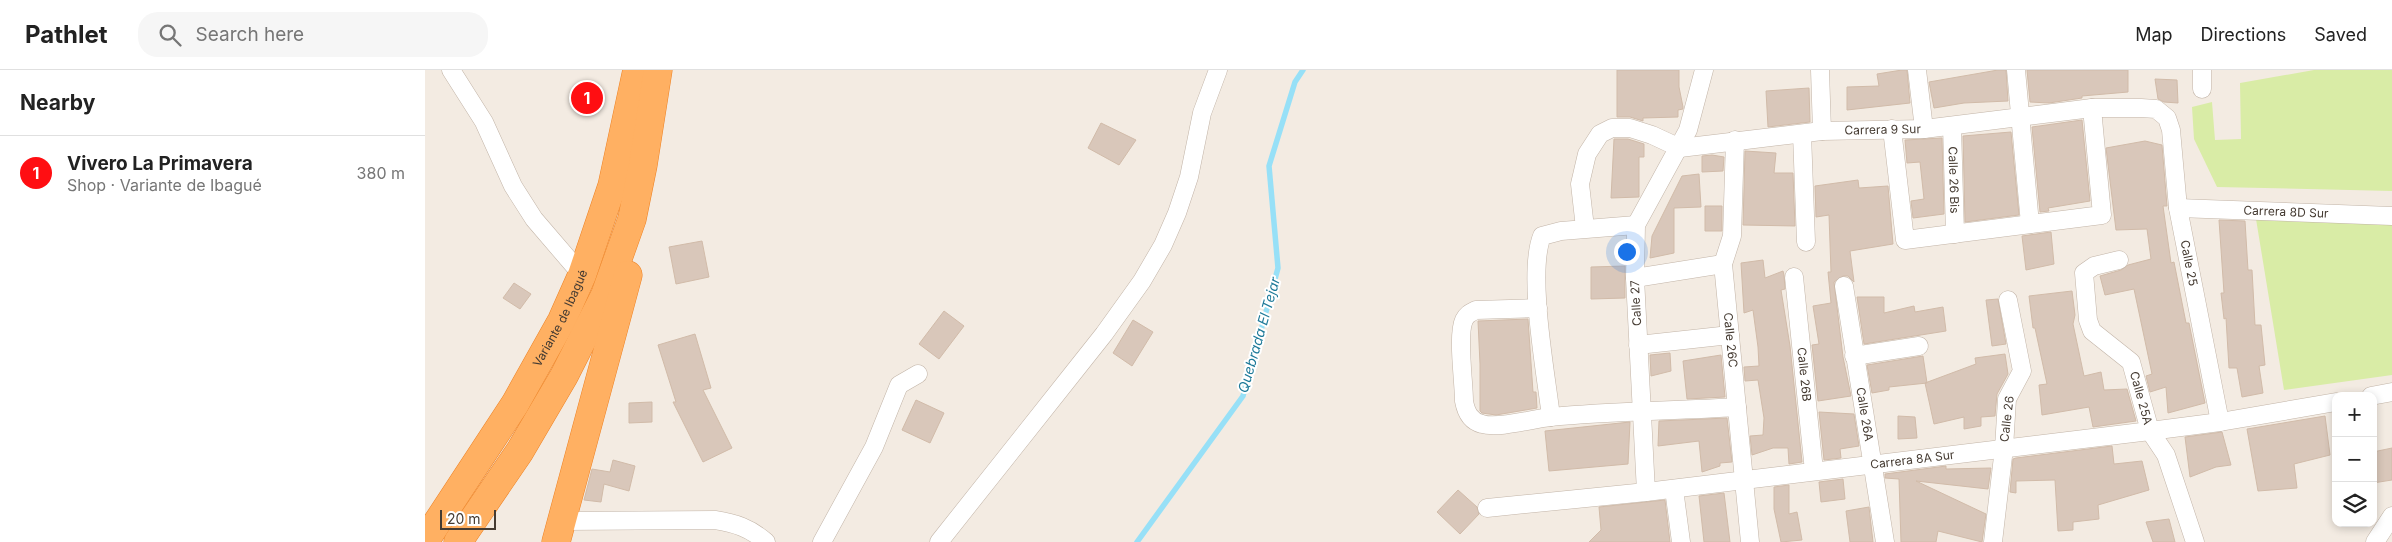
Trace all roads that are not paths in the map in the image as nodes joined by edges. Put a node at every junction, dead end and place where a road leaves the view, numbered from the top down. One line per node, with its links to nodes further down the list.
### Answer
1 (451, 70): 31 (street)
2 (637, 70): 31 (highway, Variante de Ibagué)
3 (658, 70): 23 (highway)
4 (1218, 70): 64 (street)
5 (1704, 70): 20 (street, Calle 27)
6 (1820, 70): 17 (street)
7 (1917, 70): 16 (street)
8 (2016, 70): 13 (street)
9 (2202, 70): 10 (street)
10 (2203, 89)
11 (2092, 108): 12 (street, Carrera 9 Sur); 13 (street, Carrera 9 Sur); 24 (street)
12 (2156, 109): 21 (street, Calle 25)
13 (2022, 118): 14 (street, Carrera 9 Sur); 24 (street)
14 (1952, 126): 16 (street, Carrera 9 Sur); 27 (street, Calle 26 Bis)
15 (1892, 129): 16 (street, Carrera 9 Sur); 17 (street, Carrera 9 Sur); 27 (street)
16 (1924, 129)
17 (1821, 131): 18 (street, Carrera 9 Sur)
18 (1802, 134): 19 (street, Carrera 9 Sur); 28 (street)
19 (1735, 140): 20 (street, Carrera 9 Sur); 30 (street, Calle 26C)
20 (1680, 148): 25 (street, Calle 27); 26 (street)
21 (2178, 208): 22 (street, Carrera 8D Sur); 48 (street, Calle 25)
22 (2392, 216)
23 (632, 219): 58 (highway); 61 (highway)
24 (2030, 224): 27 (street)
25 (1636, 225): 26 (street); 33 (street, Calle 27)
26 (1585, 228): 36 (street)
27 (1955, 234)
28 (1805, 242)
29 (2119, 260): 49 (street, Calle 25A)
30 (1723, 264): 33 (street); 37 (street, Calle 26C)
31 (582, 275): 60 (highway, Variante de Ibagué)
32 (1794, 277): 52 (street, Calle 26B)
33 (1635, 278): 38 (street, Calle 27)
34 (1844, 286): 40 (street, Calle 26A)
35 (2008, 300): 50 (street, Calle 26)
36 (1538, 308): 47 (street); 47 (street)
37 (1730, 336): 38 (street); 45 (street, Calle 26C)
38 (1639, 345): 46 (street, Calle 27)
39 (1919, 346): 40 (street)
40 (1854, 356): 51 (street, Calle 26A)
41 (918, 374): 63 (street)
42 (2392, 392): 43 (street)
43 (2377, 395)
44 (2332, 403): 48 (street, Carrera 8A Sur)
45 (1737, 407): 46 (street); 53 (street, Calle 26C)
46 (1642, 412): 47 (street); 55 (street, Calle 27)
47 (1551, 417)
48 (2220, 422): 49 (street, Carrera 8A Sur)
49 (2150, 431): 50 (street, Carrera 8A Sur); 69 (street)
50 (2004, 448): 51 (street, Carrera 8A Sur); 68 (street, Calle 26)
51 (1874, 464): 52 (street, Carrera 8A Sur); 67 (street, Calle 26A)
52 (1814, 471): 53 (street, Carrera 8A Sur)
53 (1745, 480): 54 (street, Carrera 8A Sur); 66 (street, Calle 26C)
54 (1674, 489): 55 (street, Carrera 8A Sur); 65 (street)
55 (1646, 492): 56 (street, Carrera 8A Sur)
56 (1487, 508)
57 (2392, 516): 59 (street)
58 (559, 532): 62 (street)
59 (2380, 540)
60 (425, 541)
61 (457, 542)
62 (766, 542)
63 (822, 542)
64 (939, 542)
65 (1681, 542)
66 (1750, 542)
67 (1885, 542)
68 (1993, 542)
69 (2195, 542)

